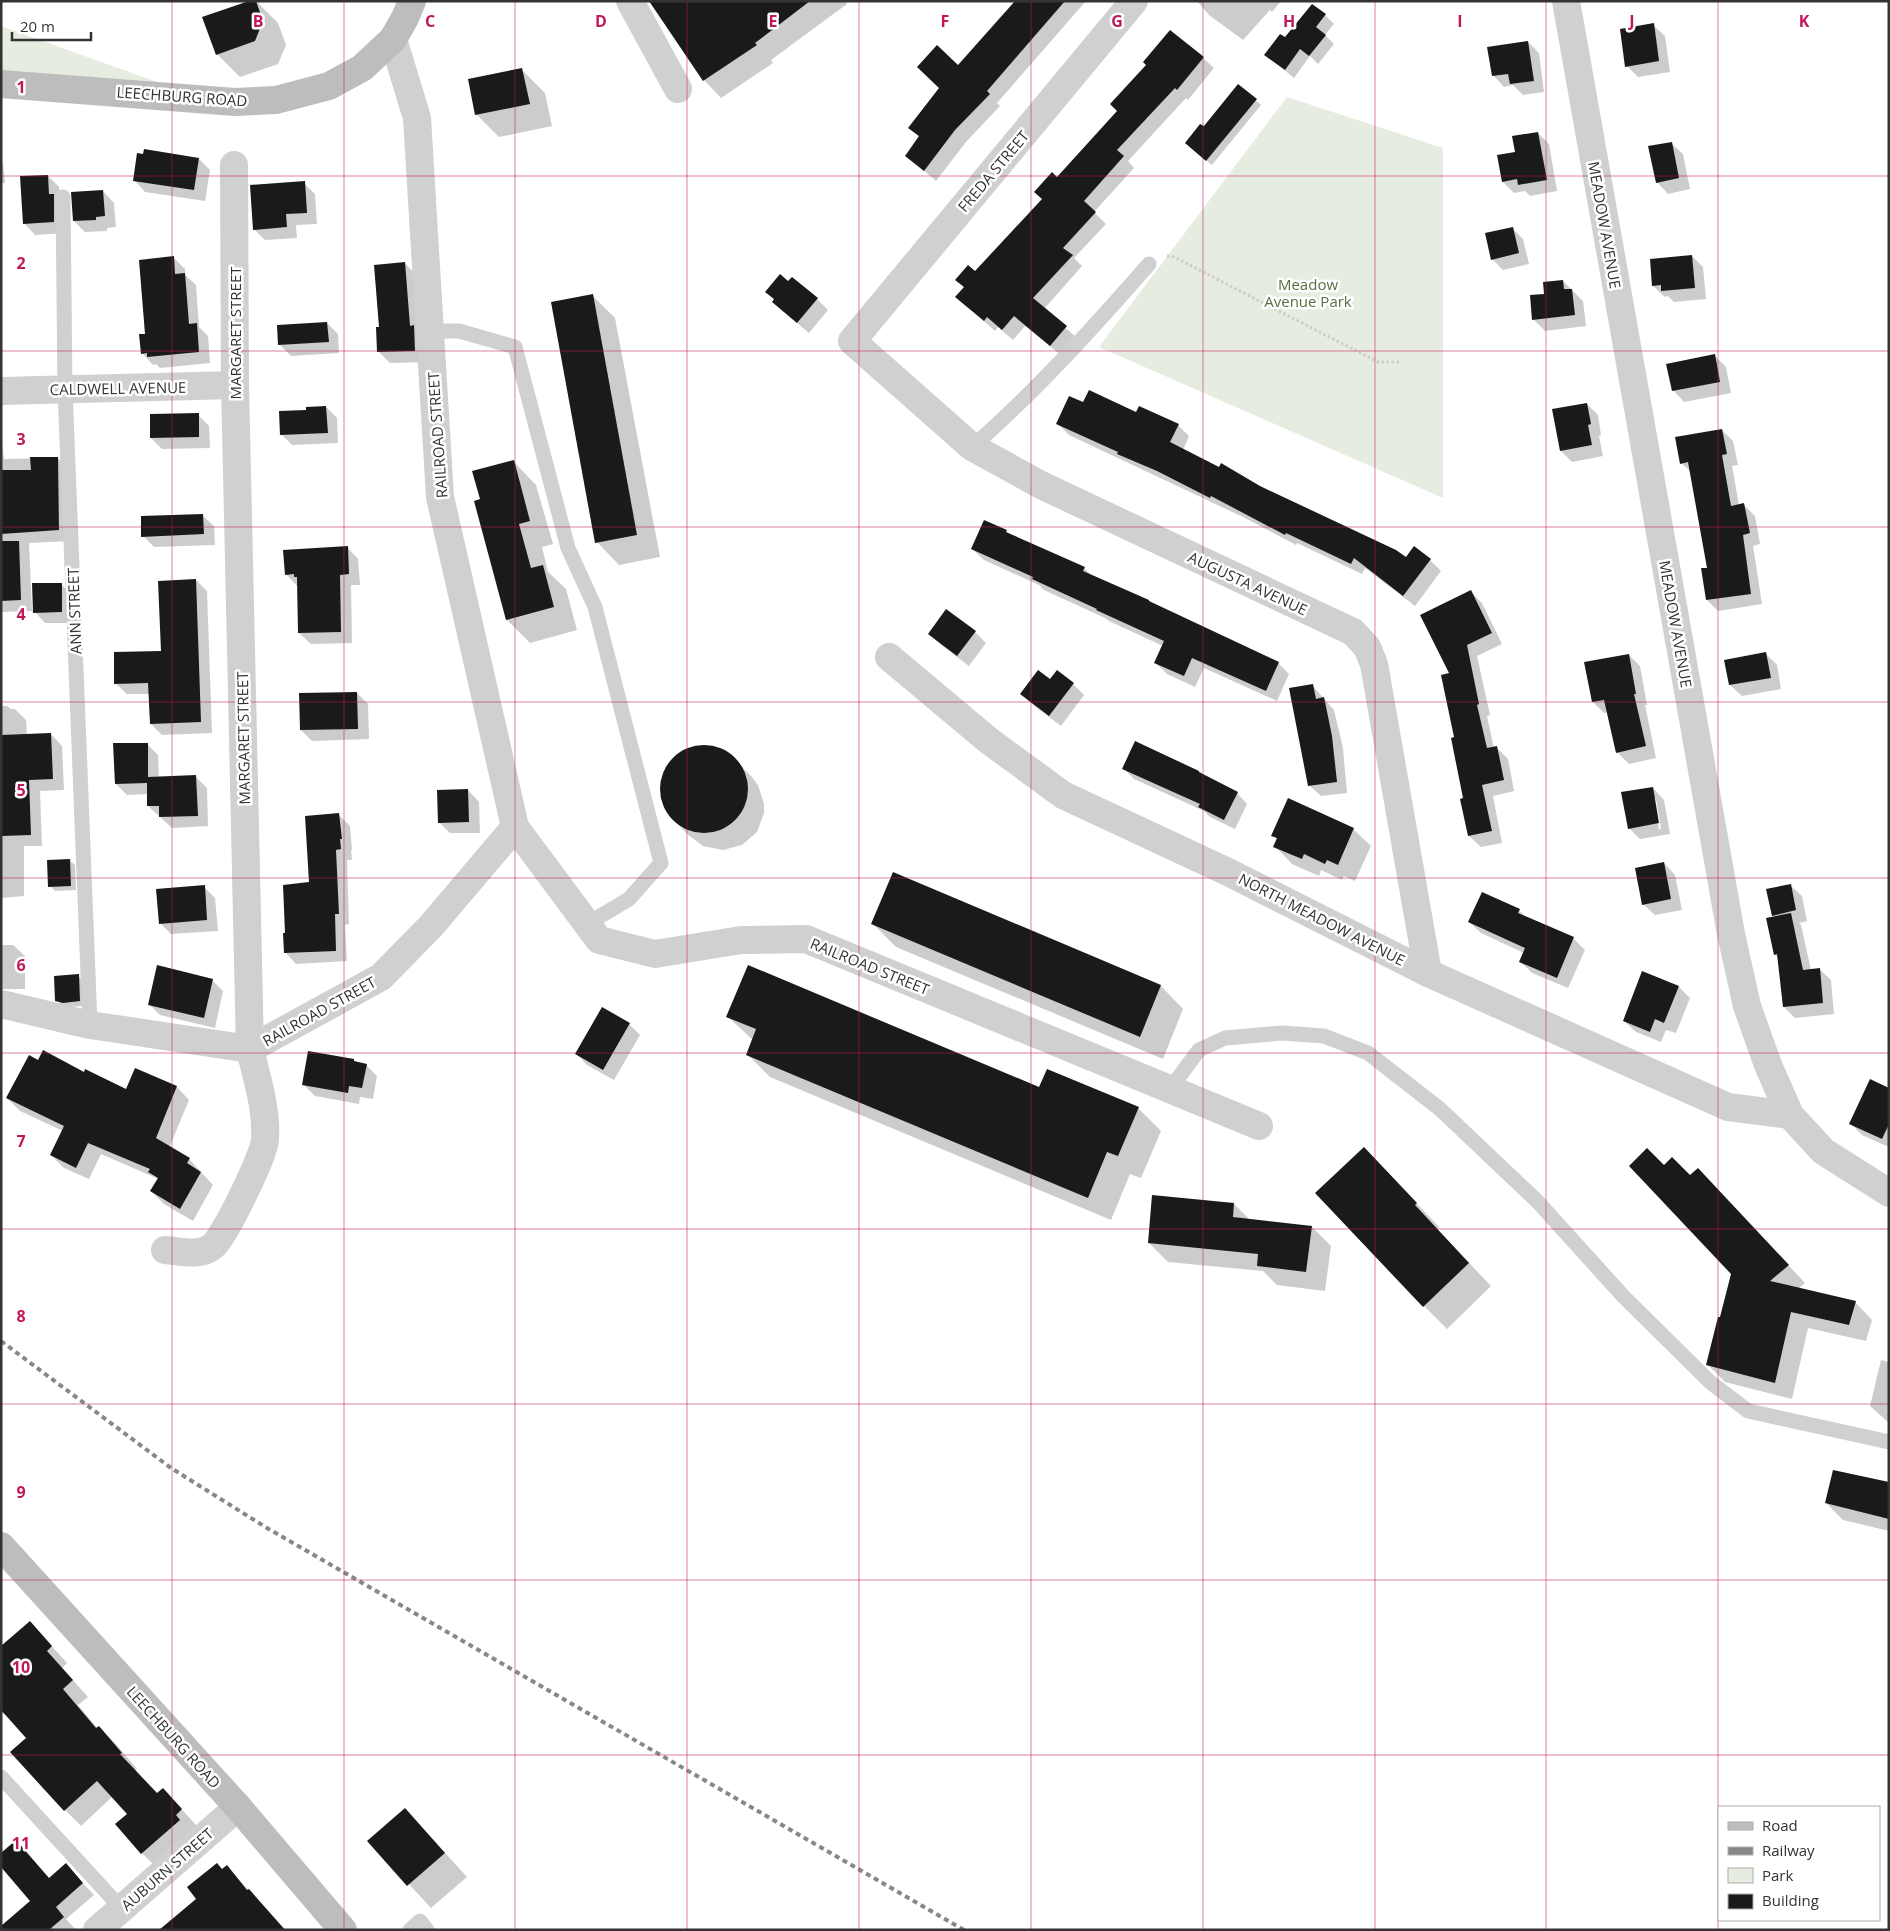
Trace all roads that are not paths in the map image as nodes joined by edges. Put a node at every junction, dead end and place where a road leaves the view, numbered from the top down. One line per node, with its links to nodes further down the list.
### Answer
1 (412, 1): 5 (street, LEECHBURG ROAD)
2 (630, 1): 7 (street)
3 (1134, 1): 12 (street, FREDA STREET)
4 (1566, 1): 25 (street, MEADOW AVENUE)
5 (393, 39): 6 (street, LEECHBURG ROAD); 11 (street, RAILROAD STREET)
6 (1, 84)
7 (678, 89)
8 (234, 165): 13 (street, MARGARET STREET)
9 (63, 197): 14 (lane, ANN STREET)
10 (1149, 264): 16 (lane)
11 (430, 331): 18 (street, RAILROAD STREET); 19 (lane)
12 (852, 341): 16 (street, AUGUSTA AVENUE)
13 (235, 385): 14 (street, CALDWELL AVENUE); 23 (street, MARGARET STREET)
14 (65, 389): 15 (street, CALDWELL AVENUE); 22 (lane, ANN STREET)
15 (1, 391)
16 (972, 447): 20 (street, AUGUSTA AVENUE)
17 (889, 657): 20 (street, NORTH MEADOW AVENUE)
18 (515, 827): 19 (street, RAILROAD STREET); 23 (street, RAILROAD STREET)
19 (587, 924): 24 (street, RAILROAD STREET)
20 (1428, 972): 25 (street, NORTH MEADOW AVENUE)
21 (1, 1004): 22 (street, RAILROAD STREET)
22 (90, 1024): 23 (street, RAILROAD STREET)
23 (250, 1049): 28 (street, MARGARET STREET)
24 (1170, 1090): 26 (street, RAILROAD STREET); 29 (lane)
25 (1790, 1115): 27 (street, MEADOW AVENUE)
26 (1258, 1126)
27 (1889, 1193)
28 (165, 1250)
29 (1889, 1442)
30 (1, 1546): 32 (street, LEECHBURG ROAD)
31 (1, 1777): 33 (lane)
32 (238, 1807): 33 (street, AUBURN STREET); 35 (street, LEECHBURG ROAD)
33 (121, 1908): 34 (street, AUBURN STREET)
34 (97, 1930)
35 (343, 1930)
36 (410, 1930): 37 (lane)
37 (427, 1930)

